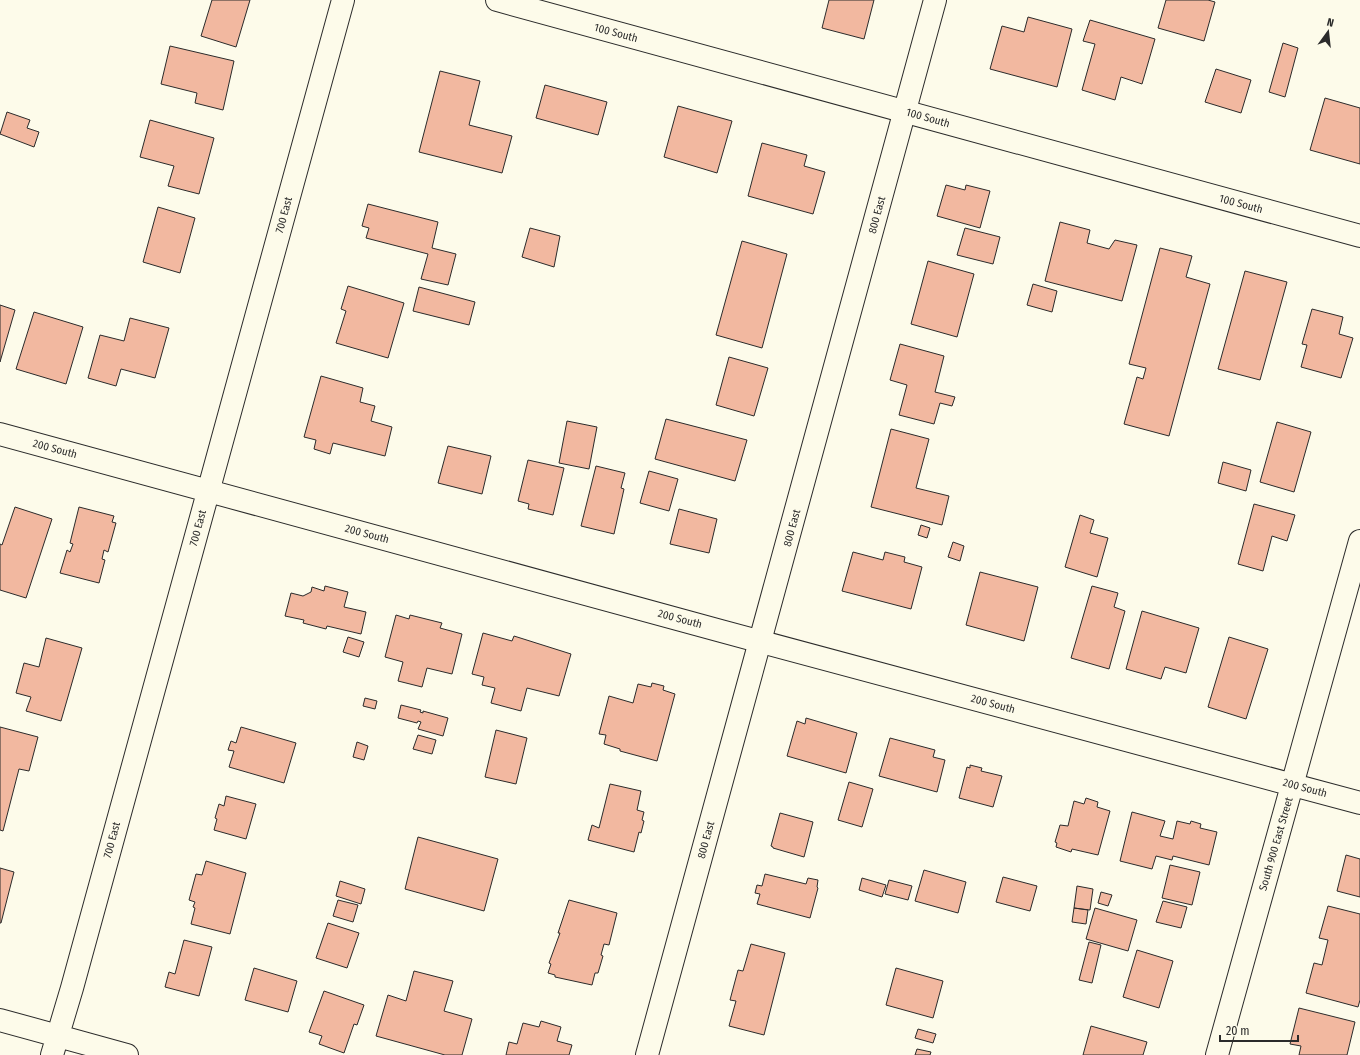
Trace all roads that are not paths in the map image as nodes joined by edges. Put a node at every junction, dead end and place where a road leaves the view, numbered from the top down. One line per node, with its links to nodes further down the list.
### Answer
1 (343, 0): 7 (street, 700 East)
2 (497, 0): 4 (street, 100 South)
3 (935, 0): 4 (street, 800 East)
4 (905, 112): 5 (street, 100 South); 9 (street, 800 East)
5 (1360, 236)
6 (0, 434): 7 (street, 200 South)
7 (208, 492): 9 (street, 200 South); 13 (street, 700 East)
8 (1360, 541): 10 (street, South 900 East Street)
9 (760, 641): 10 (street, 200 South); 15 (street, 800 East)
10 (1293, 785): 11 (street, 200 South); 16 (street, South 900 East Street)
11 (1360, 803)
12 (0, 1020): 13 (street)
13 (55, 1045): 14 (street)
14 (127, 1055)
15 (647, 1055)
16 (1217, 1055)

